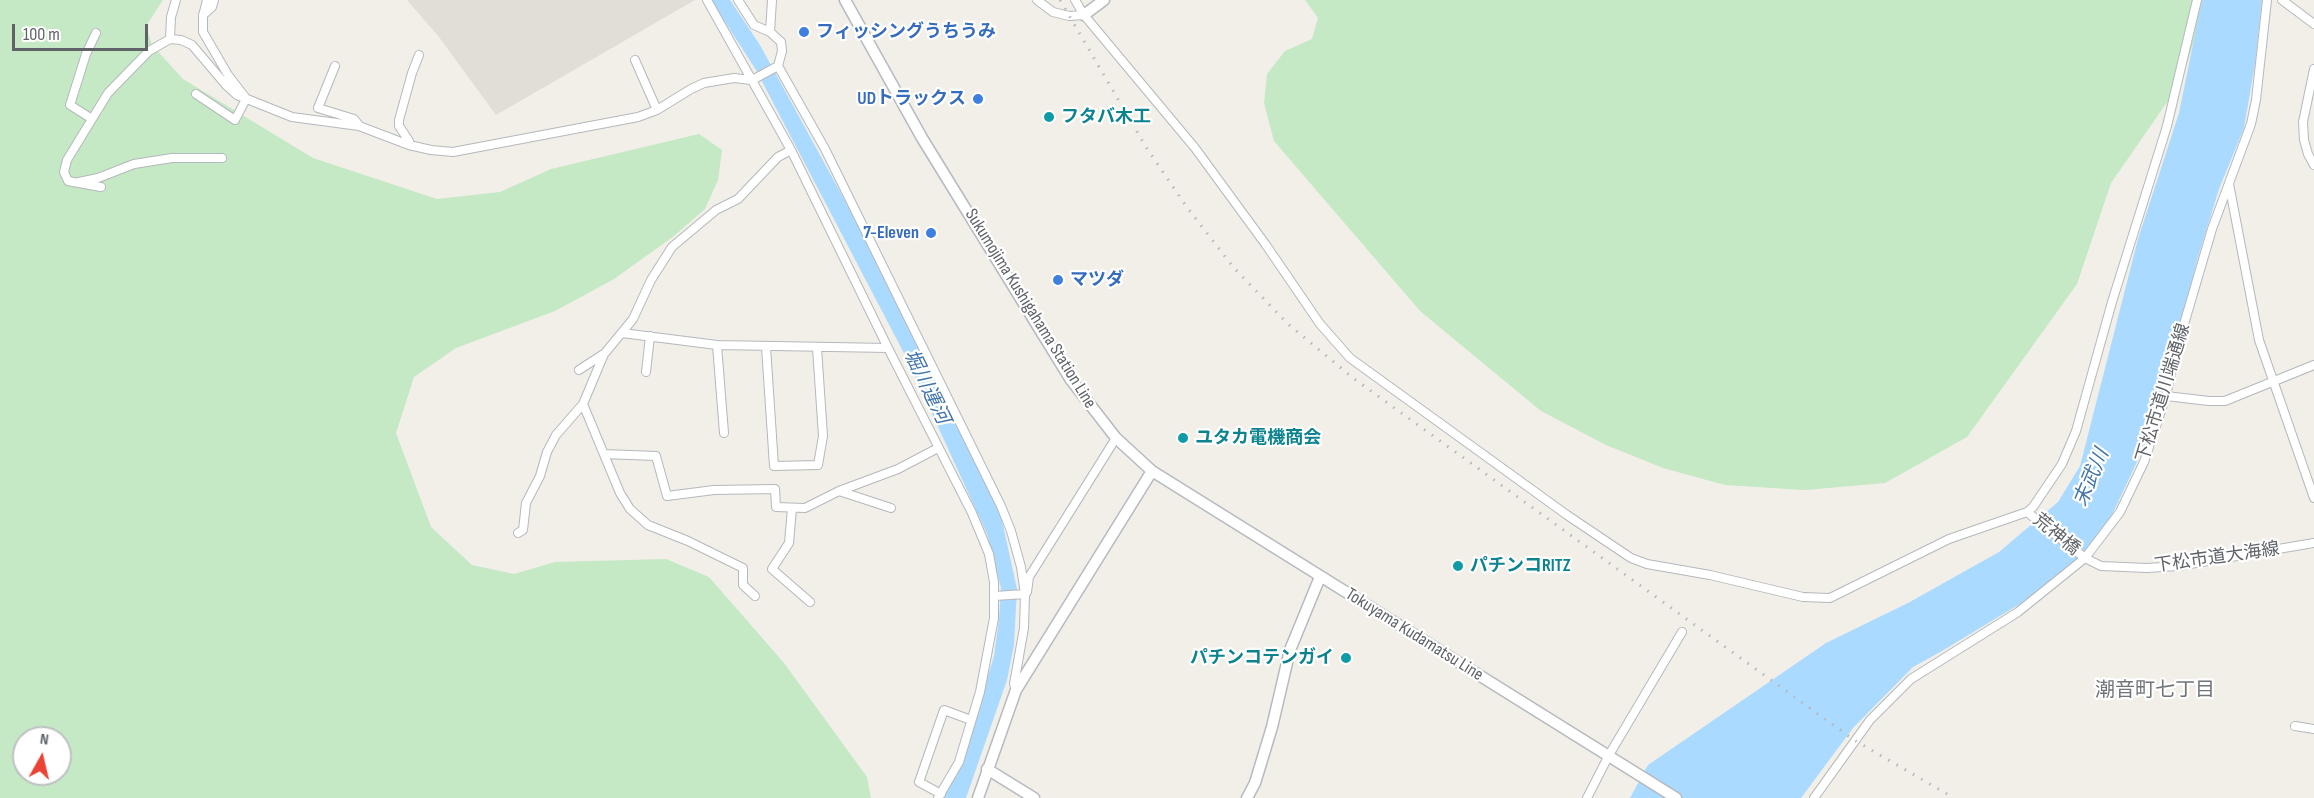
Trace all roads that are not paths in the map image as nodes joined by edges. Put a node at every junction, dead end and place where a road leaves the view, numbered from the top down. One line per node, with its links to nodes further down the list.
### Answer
1 (176, 0): 19 (street)
2 (207, 0): 15 (street)
3 (214, 0): 15 (street)
4 (707, 0): 25 (street)
5 (738, 0): 17 (street)
6 (772, 0): 17 (street)
7 (845, 0): 52 (main road, Sukumojima Kushigahama Station Line)
8 (1037, 0): 14 (street)
9 (1075, 0): 14 (street)
10 (1104, 0): 14 (main road)
11 (2197, 0): 60 (street)
12 (2267, 0): 36 (street, 下松市道川端通線)
13 (2282, 0): 16 (street)
14 (1084, 15): 60 (street)
15 (203, 16): 27 (street)
16 (2314, 24)
17 (770, 32): 23 (street)
18 (96, 33): 29 (street)
19 (170, 39): 27 (street); 29 (street)
20 (419, 55): 31 (street)
21 (635, 60): 28 (street)
22 (335, 66): 30 (street)
23 (776, 67): 25 (street); 65 (street)
24 (2314, 69): 34 (street)
25 (754, 79): 28 (street); 32 (street)
26 (196, 94): 27 (street)
27 (246, 99): 30 (street)
28 (657, 110): 31 (street)
29 (92, 119): 35 (street)
30 (359, 126): 31 (street)
31 (409, 146)
32 (791, 150): 38 (street); 43 (street)
33 (222, 158): 35 (street)
34 (2314, 165)
35 (74, 183): 37 (street)
36 (2229, 183): 48 (street); 49 (street, 下松市道川端通線)
37 (101, 187)
38 (622, 333): 39 (street); 44 (street)
39 (650, 336): 40 (street); 47 (street)
40 (717, 345): 41 (street); 51 (street)
41 (766, 347): 42 (street); 42 (street)
42 (817, 348): 43 (street)
43 (888, 348): 53 (street)
44 (605, 352): 46 (street); 50 (street)
45 (2314, 365): 48 (street)
46 (579, 370)
47 (646, 372)
48 (2275, 382): 49 (street); 57 (street)
49 (2166, 396): 63 (street, 下松市道川端通線)
50 (583, 404): 54 (street); 61 (street)
51 (724, 433)
52 (1116, 438): 55 (main road, Sukumojima Kushigahama Station Line); 65 (street)
53 (938, 448): 56 (street); 67 (street)
54 (604, 454): 58 (street); 66 (street)
55 (1152, 471): 64 (main road, Tokuyama Kudamatsu Line); 70 (main road)
56 (838, 491): 58 (street); 59 (street)
57 (2314, 498)
58 (792, 508): 68 (street)
59 (891, 508)
60 (2027, 512): 63 (street, 荒神橋)
61 (518, 533)
62 (2314, 543): 63 (street, 下松市道大海線)
63 (2085, 558): 82 (street, 下松市道川端通線)
64 (1320, 577): 74 (main road, Tokuyama Kudamatsu Line); 79 (main road)
65 (1023, 594): 67 (street); 70 (street)
66 (755, 596)
67 (997, 596): 71 (street)
68 (810, 602)
69 (1682, 632): 74 (street)
70 (1016, 690): 75 (main road)
71 (971, 720): 76 (street); 76 (street)
72 (2295, 726): 73 (street)
73 (2314, 729)
74 (1608, 755): 80 (street); 81 (main road, Tokuyama Kudamatsu Line)
75 (987, 769): 77 (main road); 78 (main road)
76 (939, 796)
77 (978, 798)
78 (1034, 798)
79 (1247, 798)
80 (1587, 798)
81 (1676, 798)
82 (1814, 798)

